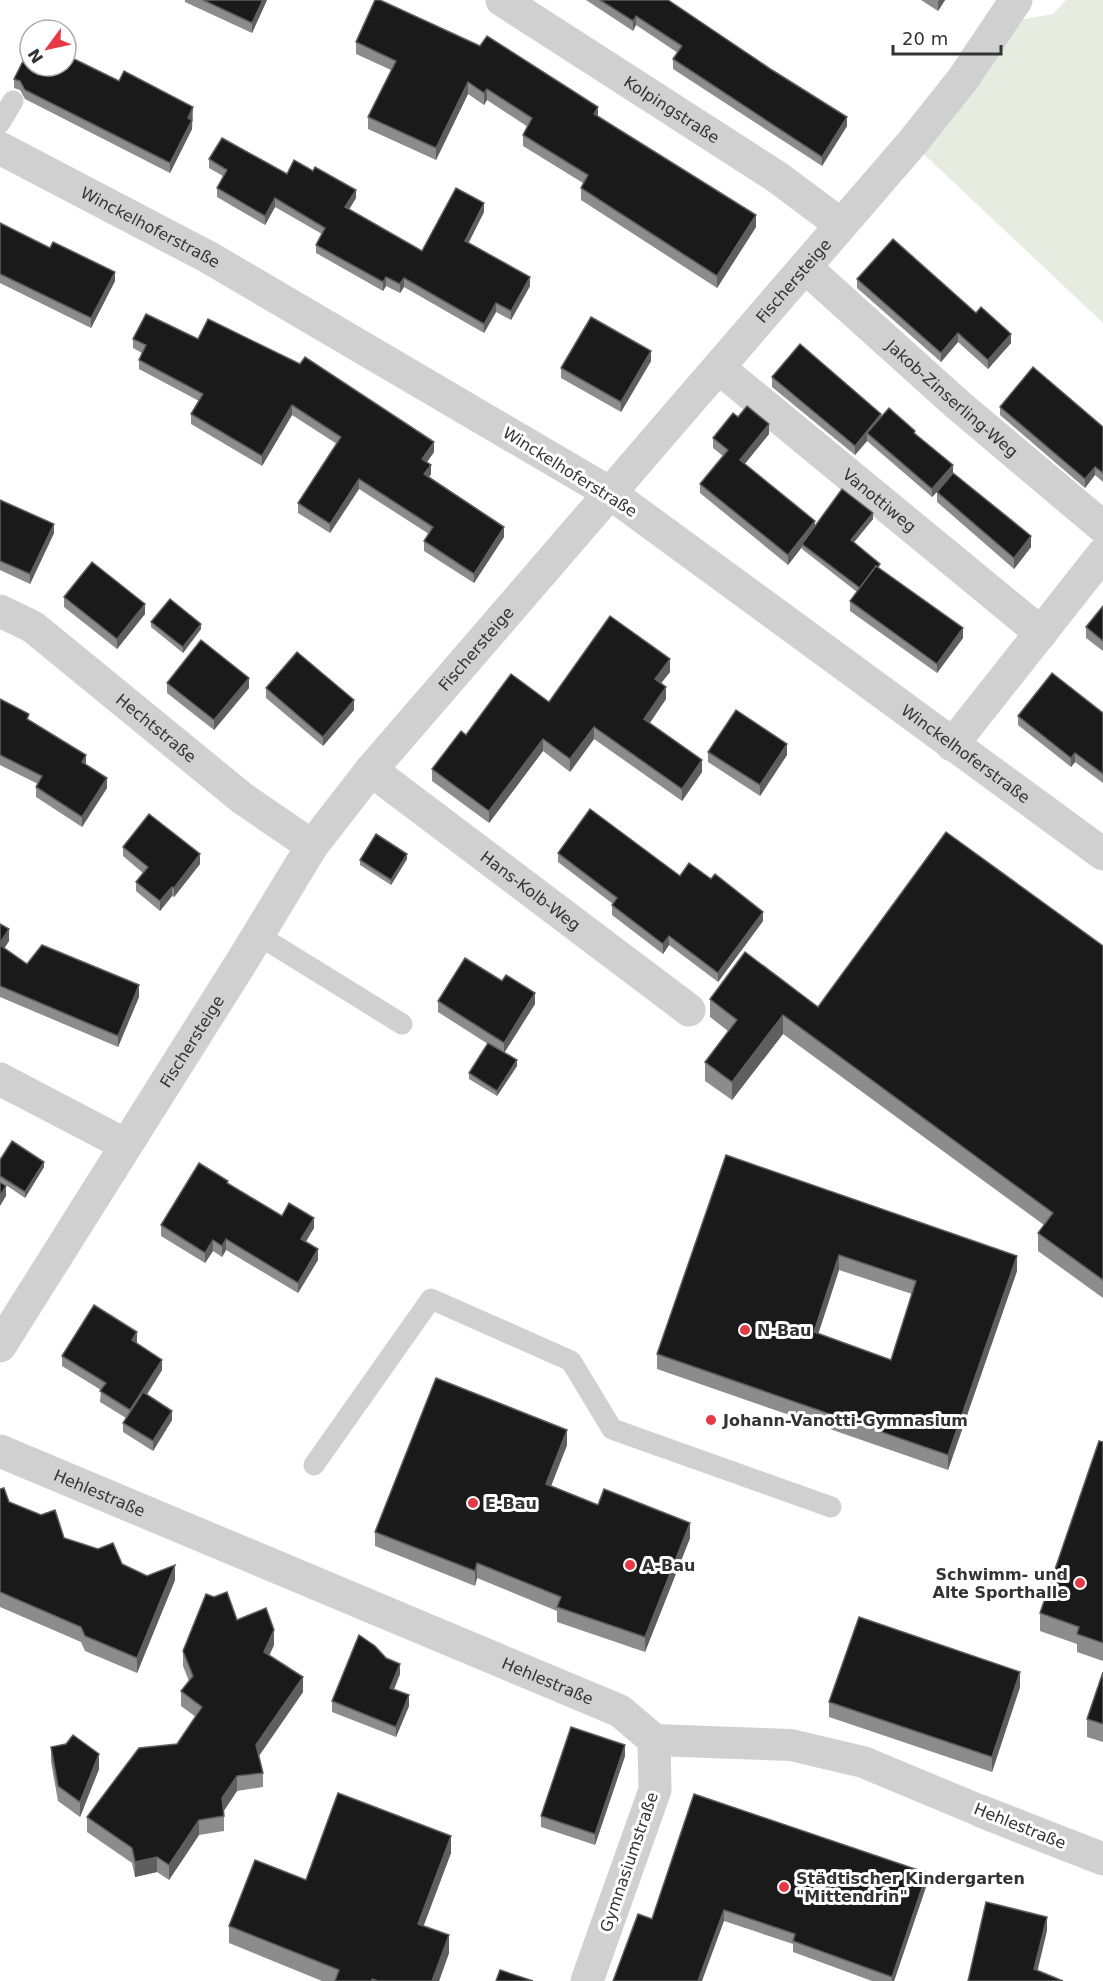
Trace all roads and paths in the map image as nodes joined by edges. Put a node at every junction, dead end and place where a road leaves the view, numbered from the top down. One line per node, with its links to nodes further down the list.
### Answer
1 (502, 0): 6 (street, Kolpingstraße)
2 (1016, 0): 6 (street, Fischersteige)
3 (12, 101): 4 (lane)
4 (0, 123)
5 (0, 148): 9 (street, Winckelhoferstraße)
6 (840, 224): 7 (street, Fischersteige)
7 (806, 268): 8 (street, Fischersteige); 10 (street, Jakob-Zinserling-Weg)
8 (718, 368): 9 (street, Fischersteige); 13 (street, Vanottiweg)
9 (610, 493): 14 (street, Winckelhoferstraße); 15 (street, Fischersteige)
10 (1103, 527)
11 (1103, 554): 13 (street)
12 (0, 611): 16 (street, Hechtstraße)
13 (1041, 633): 14 (street)
14 (952, 745): 17 (street, Winckelhoferstraße)
15 (371, 770): 16 (street, Fischersteige); 19 (street, Hans-Kolb-Weg)
16 (312, 846): 18 (street, Fischersteige)
17 (1103, 854)
18 (258, 936): 20 (lane); 22 (street, Fischersteige)
19 (689, 1010)
20 (402, 1024)
21 (0, 1079): 22 (street)
22 (126, 1145): 23 (street, Fischersteige)
23 (0, 1346)
24 (0, 1451): 27 (street, Hehlestraße)
25 (314, 1465): 26 (lane)
26 (831, 1507)
27 (654, 1740): 28 (street, Hehlestraße); 30 (street, Gymnasiumstraße)
28 (983, 1812): 29 (street, Hehlestraße)
29 (1103, 1859)
30 (587, 1981)

